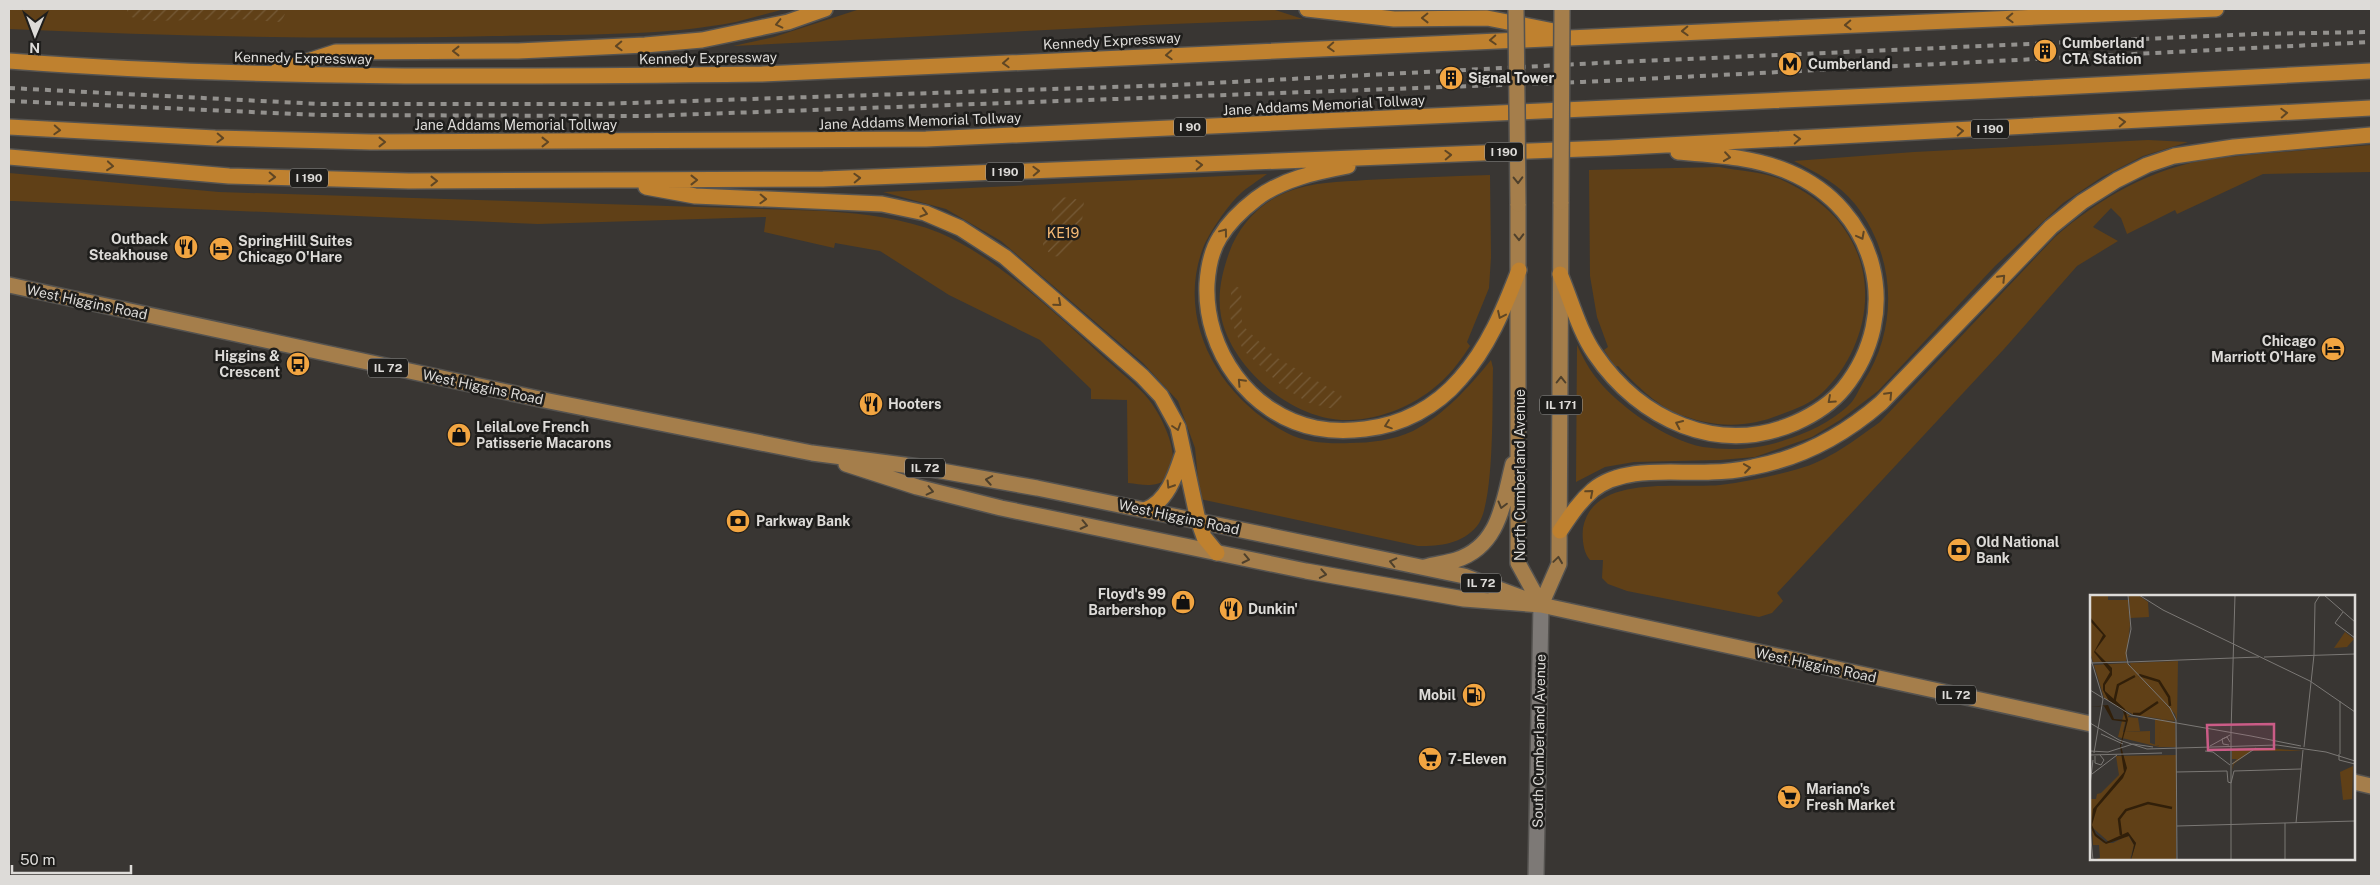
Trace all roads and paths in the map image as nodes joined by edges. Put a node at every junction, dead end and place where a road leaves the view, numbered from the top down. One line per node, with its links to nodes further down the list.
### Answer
1 (825, 9): 9 (highway, one-way to 9)
2 (1307, 9): 6 (highway, one-way to 2)
3 (1516, 9): 17 (main road, North Cumberland Avenue / IL 171, one-way to 17, bridge)
4 (1562, 9): 18 (main road, IL 171, bridge)
5 (2216, 9): 6 (highway, Kennedy Expressway, one-way to 6)
6 (1577, 36): 9 (highway, Kennedy Expressway, one-way to 9)
7 (9, 61): 9 (highway, Kennedy Expressway)
8 (2371, 71): 11 (highway, Jane Addams Memorial Tollway / I 90, one-way to 8)
9 (266, 75)
10 (2371, 108): 13 (highway, I 190, one-way to 10)
11 (9, 127)
12 (2371, 135): 25 (highway, one-way to 12)
13 (1609, 148): 14 (highway, I 190, one-way to 13); 18 (highway, one-way to 18)
14 (1399, 157): 16 (highway, I 190, one-way to 14); 17 (highway, one-way to 14)
15 (9, 158): 16 (highway, I 190, one-way to 16)
16 (610, 181): 21 (highway, one-way to 21)
17 (1519, 270): 20 (main road, North Cumberland Avenue / IL 171)
18 (1560, 274): 25 (main road, IL 171, one-way to 18)
19 (9, 285): 22 (main road, West Higgins Road / IL 72)
20 (1519, 441): 27 (main road, one-way to 27); 28 (main road, North Cumberland Avenue / IL 171)
21 (1184, 451): 23 (highway, one-way to 23); 24 (highway)
22 (812, 453): 23 (main road, West Higgins Road / IL 72, one-way to 22); 26 (main road, West Higgins Road, one-way to 26)
23 (1145, 510): 24 (main road, West Higgins Road / IL 72)
24 (1198, 520): 26 (highway); 27 (main road, West Higgins Road / IL 72, one-way to 24)
25 (1560, 531): 28 (main road, IL 171, one-way to 25)
26 (1217, 552): 28 (main road, West Higgins Road, one-way to 28)
27 (1419, 568): 28 (main road, West Higgins Road / IL 72)
28 (1541, 605): 29 (main road, West Higgins Road / IL 72); 32 (street, South Cumberland Avenue)
29 (2090, 724)
30 (2355, 782): 31 (main road)
31 (2371, 786)
32 (1536, 876)

